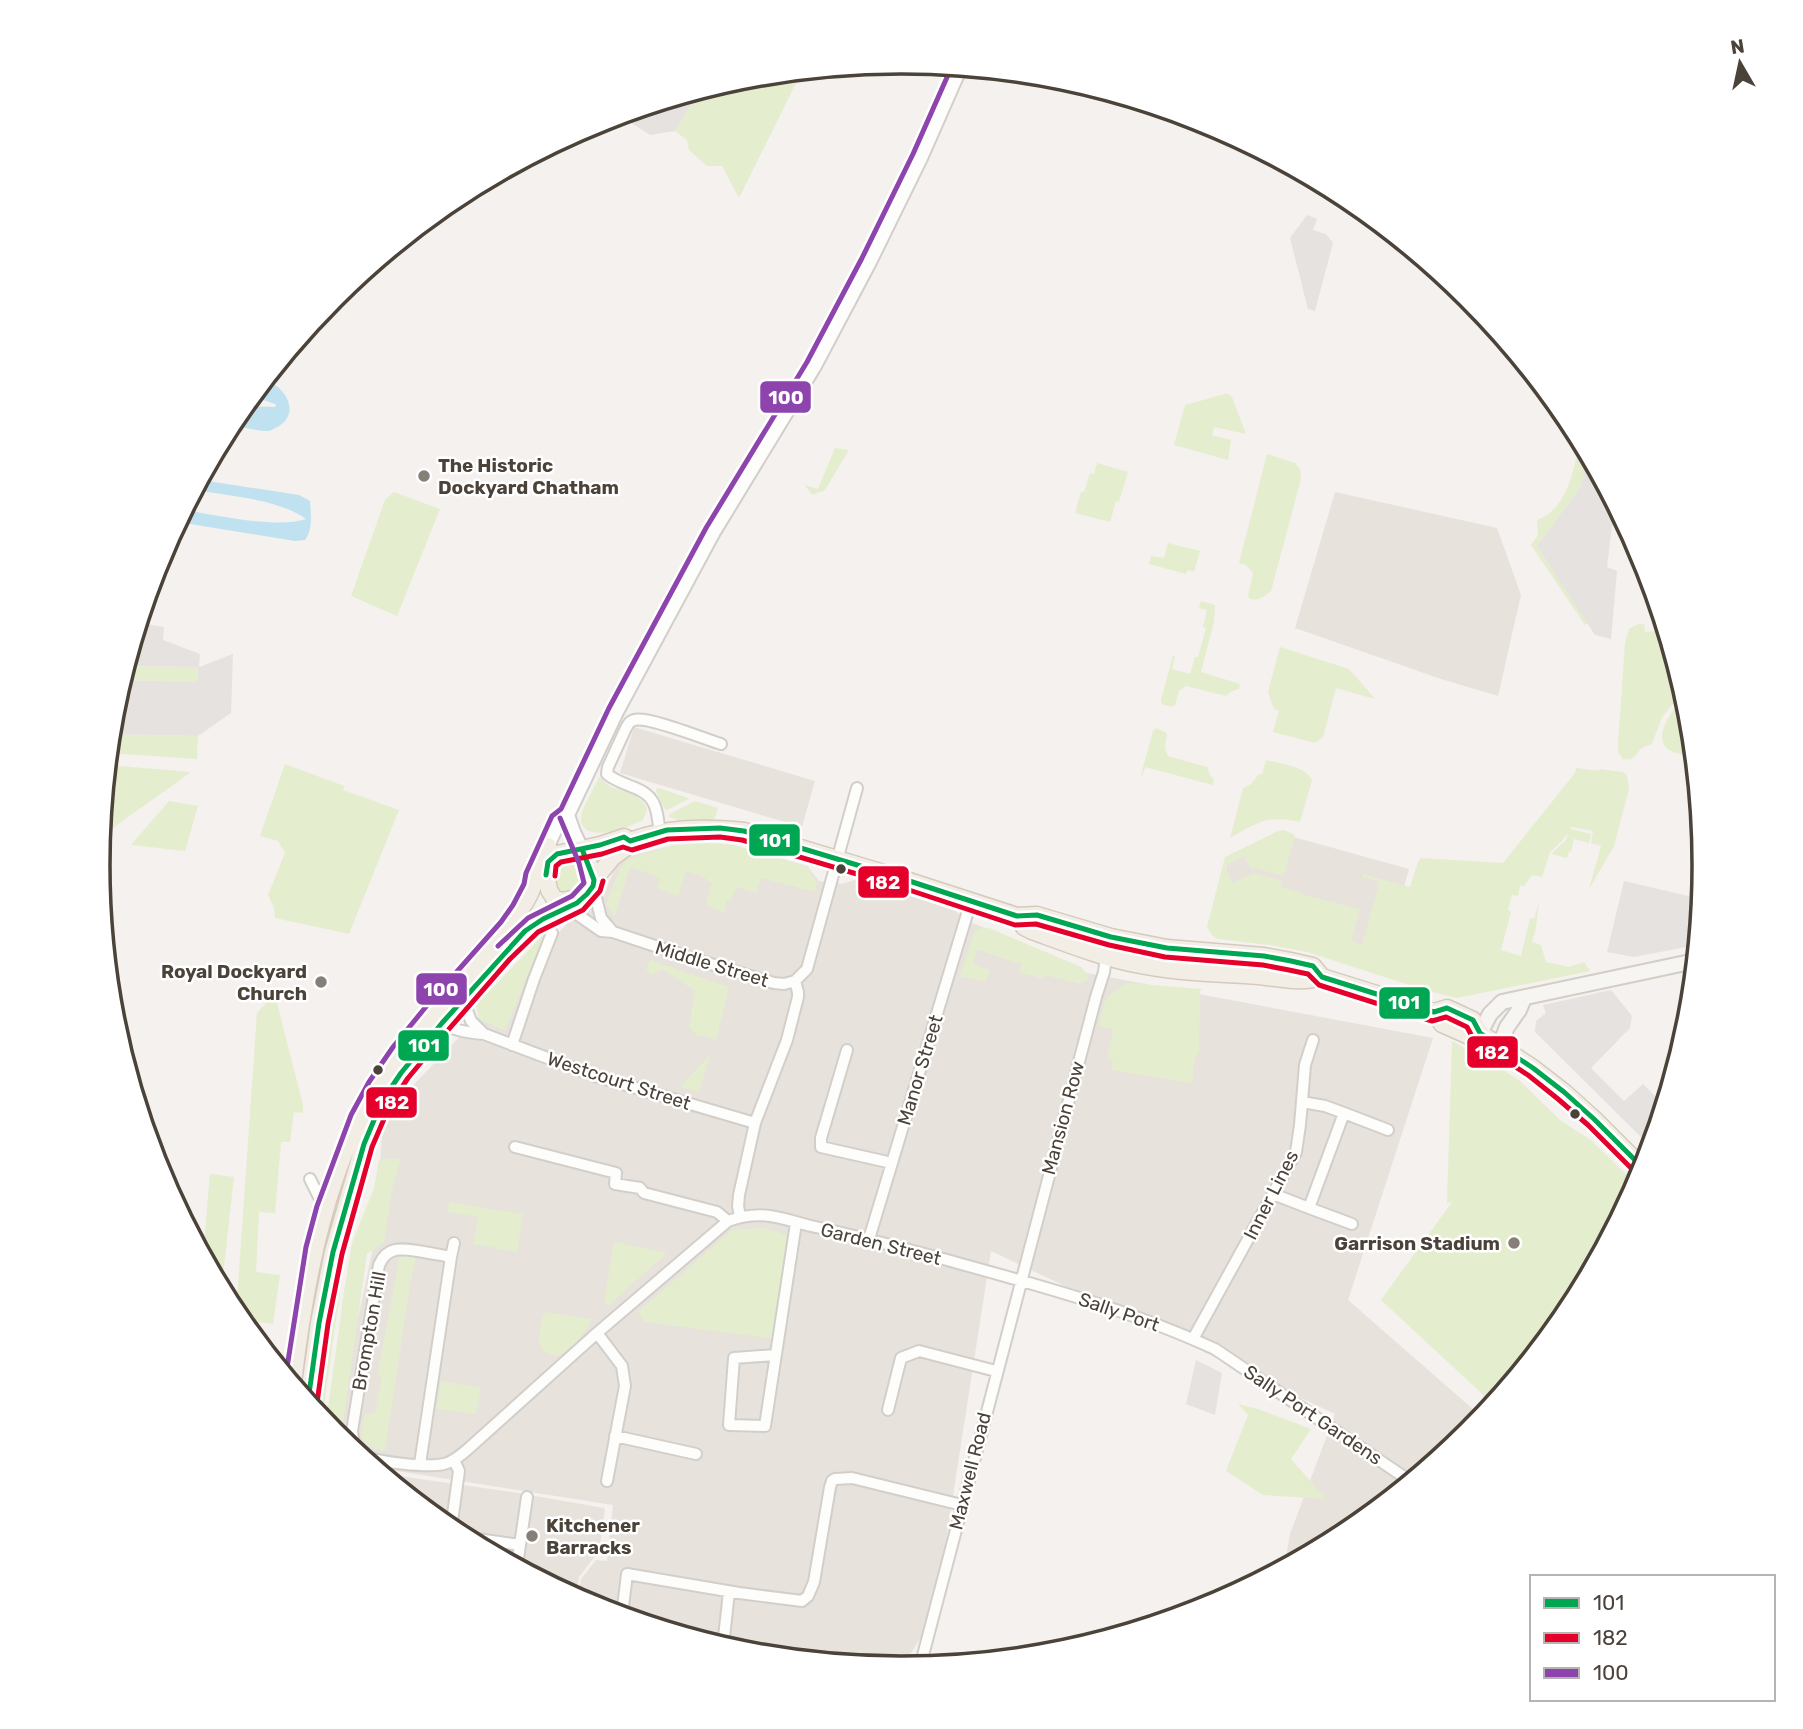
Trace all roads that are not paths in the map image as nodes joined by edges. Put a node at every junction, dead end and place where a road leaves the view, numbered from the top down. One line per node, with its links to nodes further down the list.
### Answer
1 (957, 75): 4 (street)
2 (721, 744): 5 (street)
3 (857, 788): 8 (street)
4 (568, 815): 7 (street); 9 (street)
5 (660, 832): 6 (main road); 8 (main road)
6 (630, 841): 7 (main road); 11 (main road)
7 (582, 849): 9 (main road); 11 (main road)
8 (837, 858): 12 (main road); 23 (street, Middle Street)
9 (547, 860): 10 (main road); 10 (main road); 11 (main road)
10 (533, 887): 40 (main road)
11 (590, 888): 13 (main road); 15 (street)
12 (971, 901): 14 (main road); 39 (street, Manor Street)
13 (568, 908): 15 (street, Middle Street); 25 (main road)
14 (1017, 916): 17 (main road); 19 (main road)
15 (612, 932): 23 (street, Middle Street)
16 (552, 933): 30 (street)
17 (1111, 936): 18 (main road); 19 (main road)
18 (1185, 950): 21 (main road); 22 (main road)
19 (1106, 957): 21 (main road); 53 (street, Mansion Row)
20 (1686, 963): 24 (main road)
21 (1184, 971): 22 (main road)
22 (1322, 977): 27 (main road)
23 (795, 981): 35 (street)
24 (1524, 998): 27 (main road); 31 (main road)
25 (461, 1000): 26 (main road); 28 (street)
26 (442, 1023): 28 (street, Westcourt Street); 42 (main road)
27 (1480, 1033): 31 (main road)
28 (484, 1034): 30 (street, Westcourt Street)
29 (1313, 1040): 33 (street, Inner Lines)
30 (512, 1045): 35 (street, Westcourt Street)
31 (1500, 1045): 38 (main road)
32 (847, 1050): 39 (street)
33 (1302, 1102): 34 (street); 41 (street, Inner Lines)
34 (1344, 1113): 36 (street); 43 (street)
35 (755, 1123): 46 (street)
36 (1388, 1130)
37 (515, 1147): 47 (street)
38 (1635, 1160)
39 (892, 1164): 50 (street, Manor Street)
40 (332, 1191): 42 (street); 44 (main road); 44 (street)
41 (1273, 1194): 43 (street); 55 (street, Inner Lines)
42 (349, 1195): 45 (main road)
43 (1309, 1208): 49 (street)
44 (325, 1209): 45 (street); 58 (main road)
45 (343, 1215): 60 (main road)
46 (740, 1216): 47 (street); 48 (street, Garden Street)
47 (728, 1221): 54 (street)
48 (796, 1223): 50 (street, Garden Street); 57 (street)
49 (1352, 1224)
50 (869, 1239): 53 (street, Garden Street)
51 (454, 1243): 52 (street)
52 (452, 1257): 62 (street, Brompton Hill); 67 (street)
53 (1021, 1279): 55 (street, Sally Port); 59 (street, Maxwell Road)
54 (597, 1334): 63 (street); 66 (street)
55 (1193, 1339): 56 (street, Sally Port)
56 (1215, 1349): 68 (street, Sally Port Gardens)
57 (776, 1355): 57 (street)
58 (295, 1371)
59 (996, 1371): 61 (street); 71 (street, Maxwell Road)
60 (311, 1390)
61 (888, 1410)
62 (352, 1433)
63 (615, 1436): 64 (street); 69 (street)
64 (696, 1454)
65 (380, 1459): 67 (street, Brompton Hill)
66 (454, 1460): 67 (street, Brompton Hill); 72 (street)
67 (420, 1464)
68 (1402, 1476)
69 (607, 1481)
70 (527, 1497): 74 (street)
71 (962, 1505): 76 (street); 79 (street, Maxwell Road)
72 (453, 1515)
73 (492, 1541): 74 (street)
74 (520, 1545): 75 (street)
75 (518, 1556)
76 (729, 1592): 77 (street); 78 (street)
77 (623, 1605)
78 (724, 1635)
79 (923, 1655)

